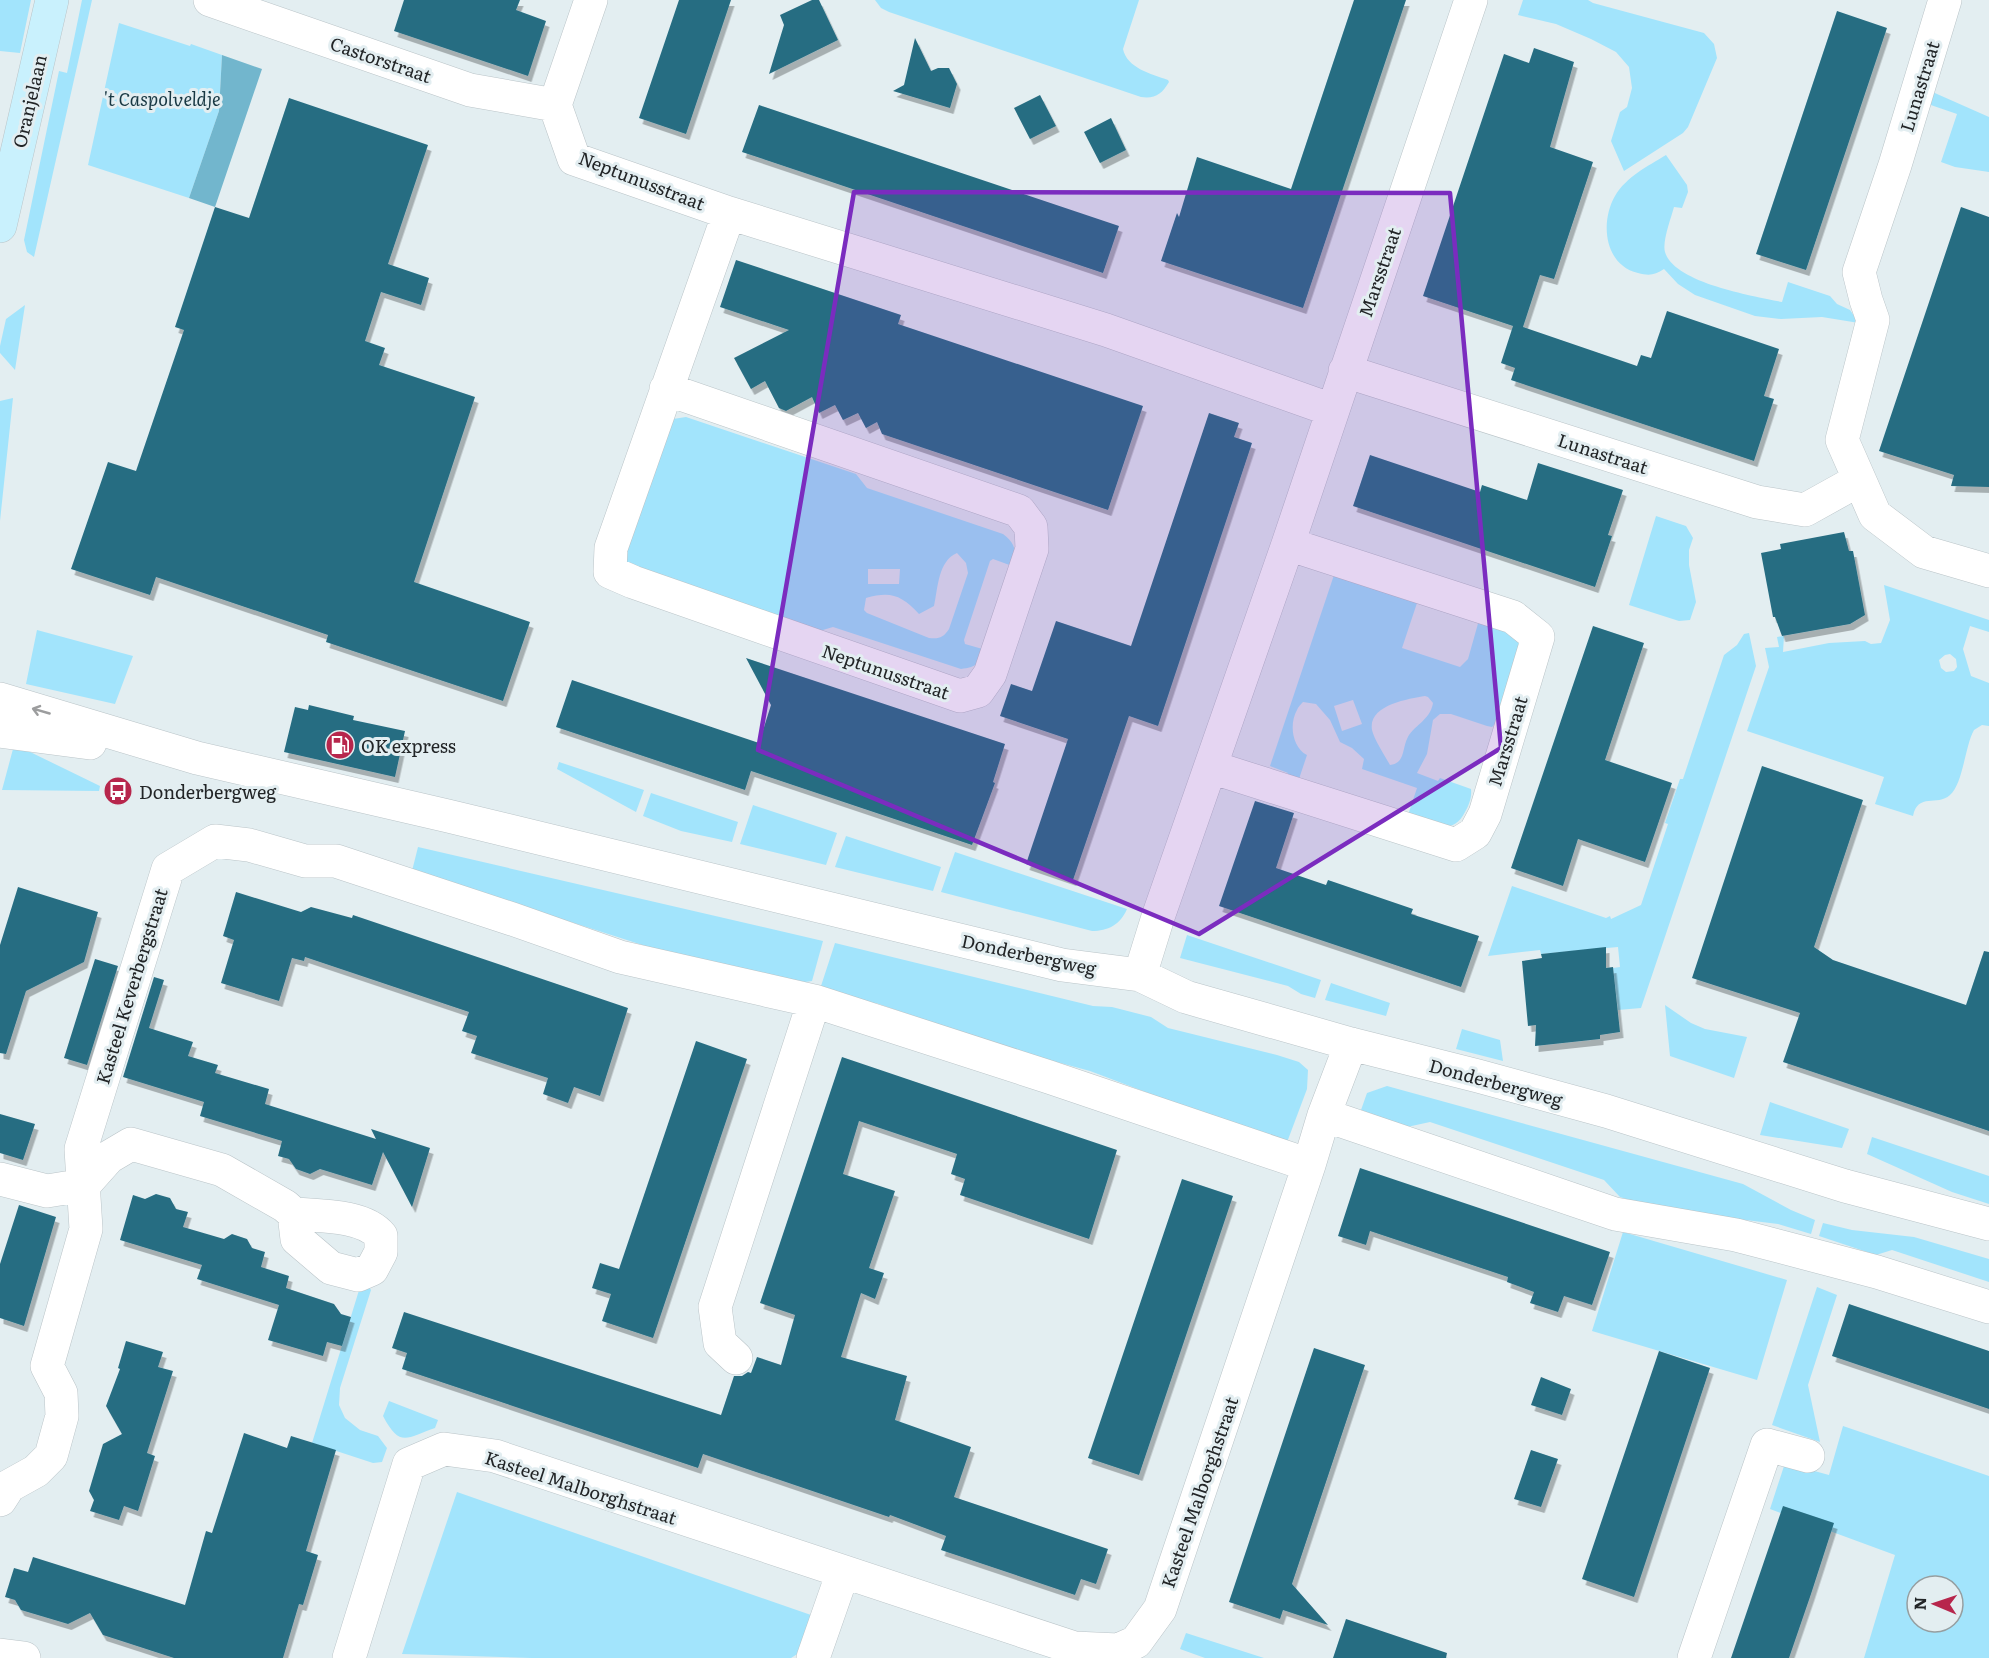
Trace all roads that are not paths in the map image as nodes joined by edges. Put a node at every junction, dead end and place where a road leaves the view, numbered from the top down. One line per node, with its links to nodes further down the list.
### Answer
1 (52, 0): 7 (street, Oranjelaan)
2 (210, 0): 6 (street, Castorstraat)
3 (591, 0): 6 (street)
4 (1471, 0): 10 (street, Marsstraat)
5 (1945, 0): 13 (street, Lunastraat)
6 (555, 105): 8 (street, Neptunusstraat)
7 (3, 213): 9 (street, Oranjelaan)
8 (729, 213): 11 (street, Neptunusstraat); 12 (street, Neptunusstraat)
9 (0, 247)
10 (1345, 371): 12 (street, Marsstraat); 13 (street, Lunastraat)
11 (666, 389): 11 (street, Neptunusstraat)
12 (1332, 410): 14 (street, Marsstraat)
13 (1859, 480): 15 (street, Lunastraat)
14 (1288, 544): 19 (street, Marsstraat); 19 (street, Marsstraat)
15 (1989, 571)
16 (0, 699): 18 (street, Donderbergweg, one-way to 16)
17 (0, 730): 18 (street, Donderbergweg)
18 (197, 758): 20 (street, Donderbergweg)
19 (1211, 767): 20 (street, Marsstraat)
20 (1140, 975): 22 (street, Donderbergweg)
21 (814, 1001): 23 (street, Kasteel Keverbergstraat); 26 (street); 32 (street)
22 (1351, 1044): 24 (street, Kasteel Malborghstraat); 30 (street, Donderbergweg)
23 (95, 1103): 25 (street, Kasteel Keverbergstraat); 28 (street, Kasteel Keverbergstraat)
24 (1324, 1115): 26 (street, Kasteel Malborghstraat); 31 (street)
25 (131, 1144): 28 (street); 29 (street)
26 (1309, 1165): 35 (street, Kasteel Malborghstraat)
27 (0, 1179): 28 (street)
28 (84, 1185): 34 (street, Kasteel Keverbergstraat)
29 (294, 1214)
30 (1989, 1224)
31 (1989, 1307)
32 (736, 1358)
33 (1808, 1456): 40 (street)
34 (0, 1500)
35 (843, 1572): 38 (street, Kasteel Malborghstraat); 39 (street)
36 (0, 1655): 37 (street)
37 (24, 1658)
38 (349, 1658)
39 (813, 1658)
40 (1694, 1658)

